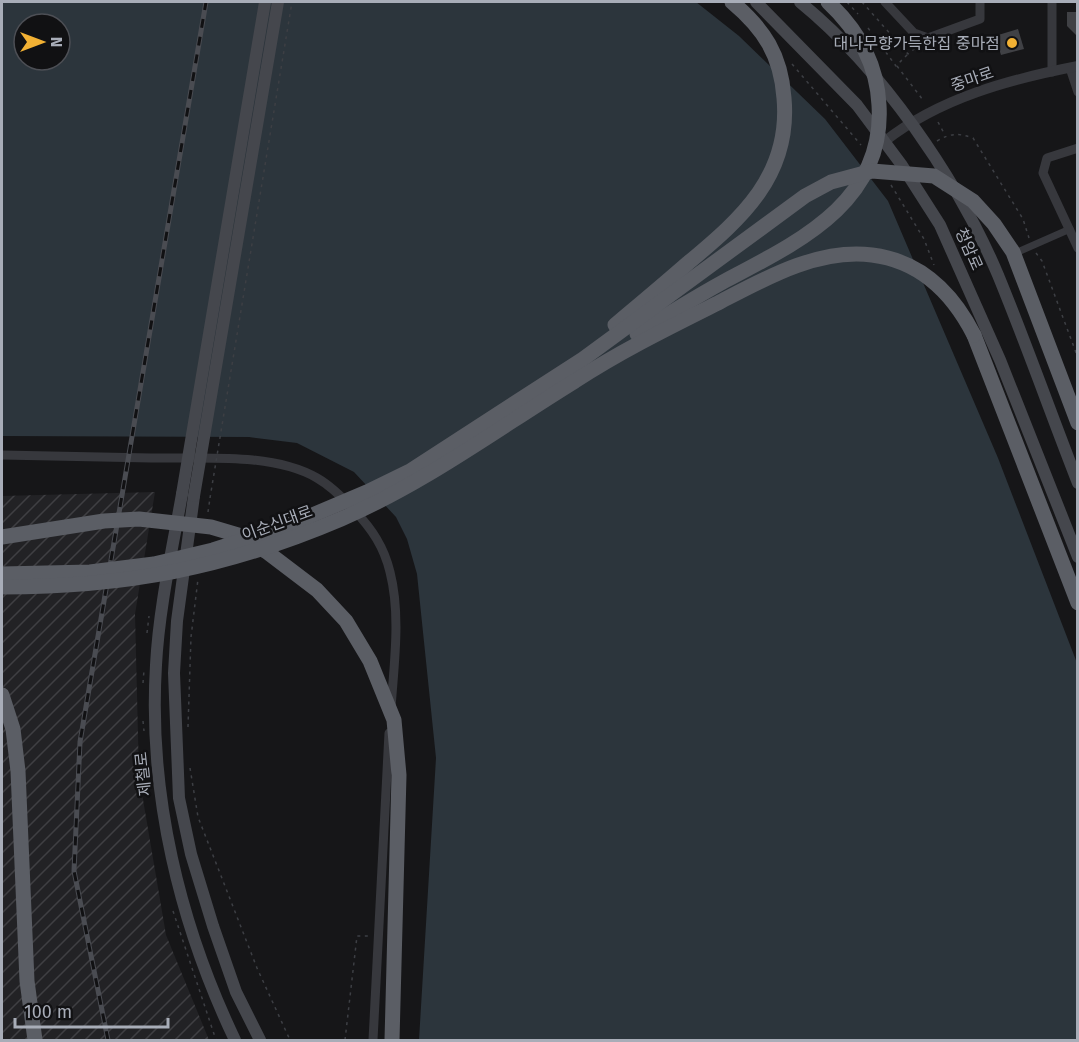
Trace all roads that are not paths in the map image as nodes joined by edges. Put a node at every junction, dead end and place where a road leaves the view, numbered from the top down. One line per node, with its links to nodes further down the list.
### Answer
1 (265, 2): 23 (main road, bridge)
2 (279, 2): 23 (main road, bridge)
3 (732, 2): 19 (highway, bridge)
4 (756, 2): 14 (main road, 청암로)
5 (800, 2): 13 (main road, 청암로)
6 (828, 2): 19 (highway, bridge)
7 (885, 2): 8 (street)
8 (980, 2)
9 (1052, 2): 11 (street)
10 (1074, 67): 11 (street, 중마로); 12 (street)
11 (1052, 72): 13 (street, 중마로)
12 (1077, 92)
13 (909, 122): 14 (street, 중마로); 22 (main road, 청암로)
14 (885, 141): 25 (main road, 청암로)
15 (1077, 148): 16 (street)
16 (1074, 228): 17 (street); 18 (street)
17 (1077, 248)
18 (1020, 251)
19 (535, 399): 20 (highway, bridge); 26 (highway, 이순신대로, bridge); 27 (highway, 이순신대로, bridge); 28 (highway, bridge)
20 (1077, 423)
21 (2, 455): 33 (street)
22 (1077, 483)
23 (188, 495): 31 (main road, 제철로); 32 (main road, 제철로)
24 (2, 537): 34 (highway, bridge)
25 (1077, 557)
26 (2, 574)
27 (2, 587)
28 (1077, 603)
29 (2, 695): 30 (highway)
30 (35, 1041)
31 (235, 1041)
32 (260, 1041)
33 (371, 1041)
34 (392, 1041)

